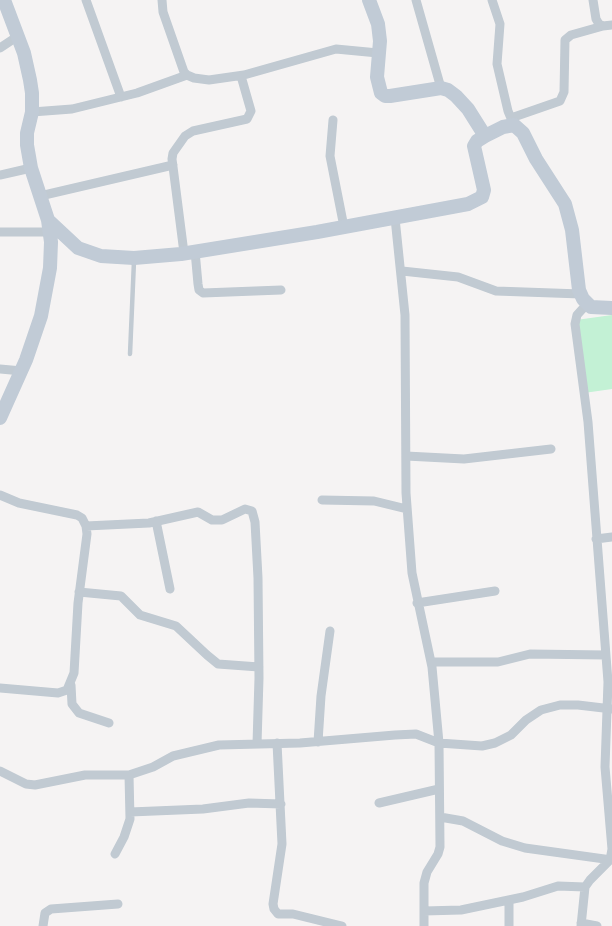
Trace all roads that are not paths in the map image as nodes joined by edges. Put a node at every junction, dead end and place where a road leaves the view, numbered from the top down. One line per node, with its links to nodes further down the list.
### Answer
1 (4, 0): 9 (street)
2 (86, 0): 15 (street)
3 (162, 0): 12 (street)
4 (369, 0): 11 (street)
5 (416, 0): 14 (street)
6 (492, 0): 18 (street)
7 (593, 0): 8 (street)
8 (607, 26): 18 (street)
9 (18, 36): 10 (street); 16 (street)
10 (0, 48)
11 (378, 52): 13 (street); 14 (street)
12 (187, 75): 13 (street); 15 (street)
13 (241, 76): 20 (street)
14 (441, 88): 19 (street)
15 (121, 97): 16 (street)
16 (32, 112): 21 (street)
17 (333, 120): 26 (street)
18 (512, 121): 19 (street); 32 (street)
19 (485, 136): 24 (street)
20 (173, 165): 23 (street); 28 (street)
21 (31, 168): 22 (street); 23 (street)
22 (0, 175)
23 (40, 196): 25 (street)
24 (395, 218): 26 (street); 30 (street)
25 (49, 226): 27 (street); 29 (street); 36 (street)
26 (344, 227): 28 (street)
27 (0, 232)
28 (189, 252): 29 (street); 31 (street)
29 (134, 258): 34 (lane)
30 (402, 271): 32 (street); 39 (street)
31 (281, 290)
32 (584, 299): 33 (street); 46 (street)
33 (612, 309)
34 (130, 354)
35 (0, 369): 36 (street)
36 (22, 371): 37 (street)
37 (0, 418)
38 (551, 449): 39 (street)
39 (406, 456): 42 (street)
40 (0, 495): 44 (street)
41 (322, 500): 42 (street)
42 (407, 509): 50 (street)
43 (156, 521): 44 (street); 47 (street); 54 (street)
44 (86, 526): 49 (street)
45 (612, 537): 46 (street)
46 (596, 539): 52 (street)
47 (170, 589)
48 (495, 591): 50 (street)
49 (79, 592): 54 (street); 55 (street)
50 (417, 603): 53 (street)
51 (330, 632): 59 (street)
52 (606, 655): 53 (street); 57 (street)
53 (431, 662): 61 (street)
54 (259, 668): 62 (street)
55 (71, 683): 56 (street); 58 (street)
56 (0, 688)
57 (610, 708): 61 (street); 71 (street)
58 (109, 723)
59 (318, 741): 60 (street); 61 (street)
60 (277, 743): 62 (street); 67 (street)
61 (439, 743): 65 (street)
62 (257, 744): 64 (street)
63 (0, 771): 64 (street)
64 (129, 775): 68 (street)
65 (439, 789): 66 (street); 69 (street)
66 (379, 803)
67 (281, 804): 68 (street); 78 (street)
68 (130, 812): 70 (street)
69 (440, 817): 71 (street); 75 (street)
70 (115, 854)
71 (611, 860): 72 (street)
72 (585, 887): 73 (street); 76 (street)
73 (509, 900): 75 (street); 80 (street)
74 (118, 904): 77 (street)
75 (424, 910): 79 (street)
76 (581, 925): 81 (street)
77 (43, 926)
78 (342, 926)
79 (424, 926)
80 (509, 926)
81 (597, 926)

